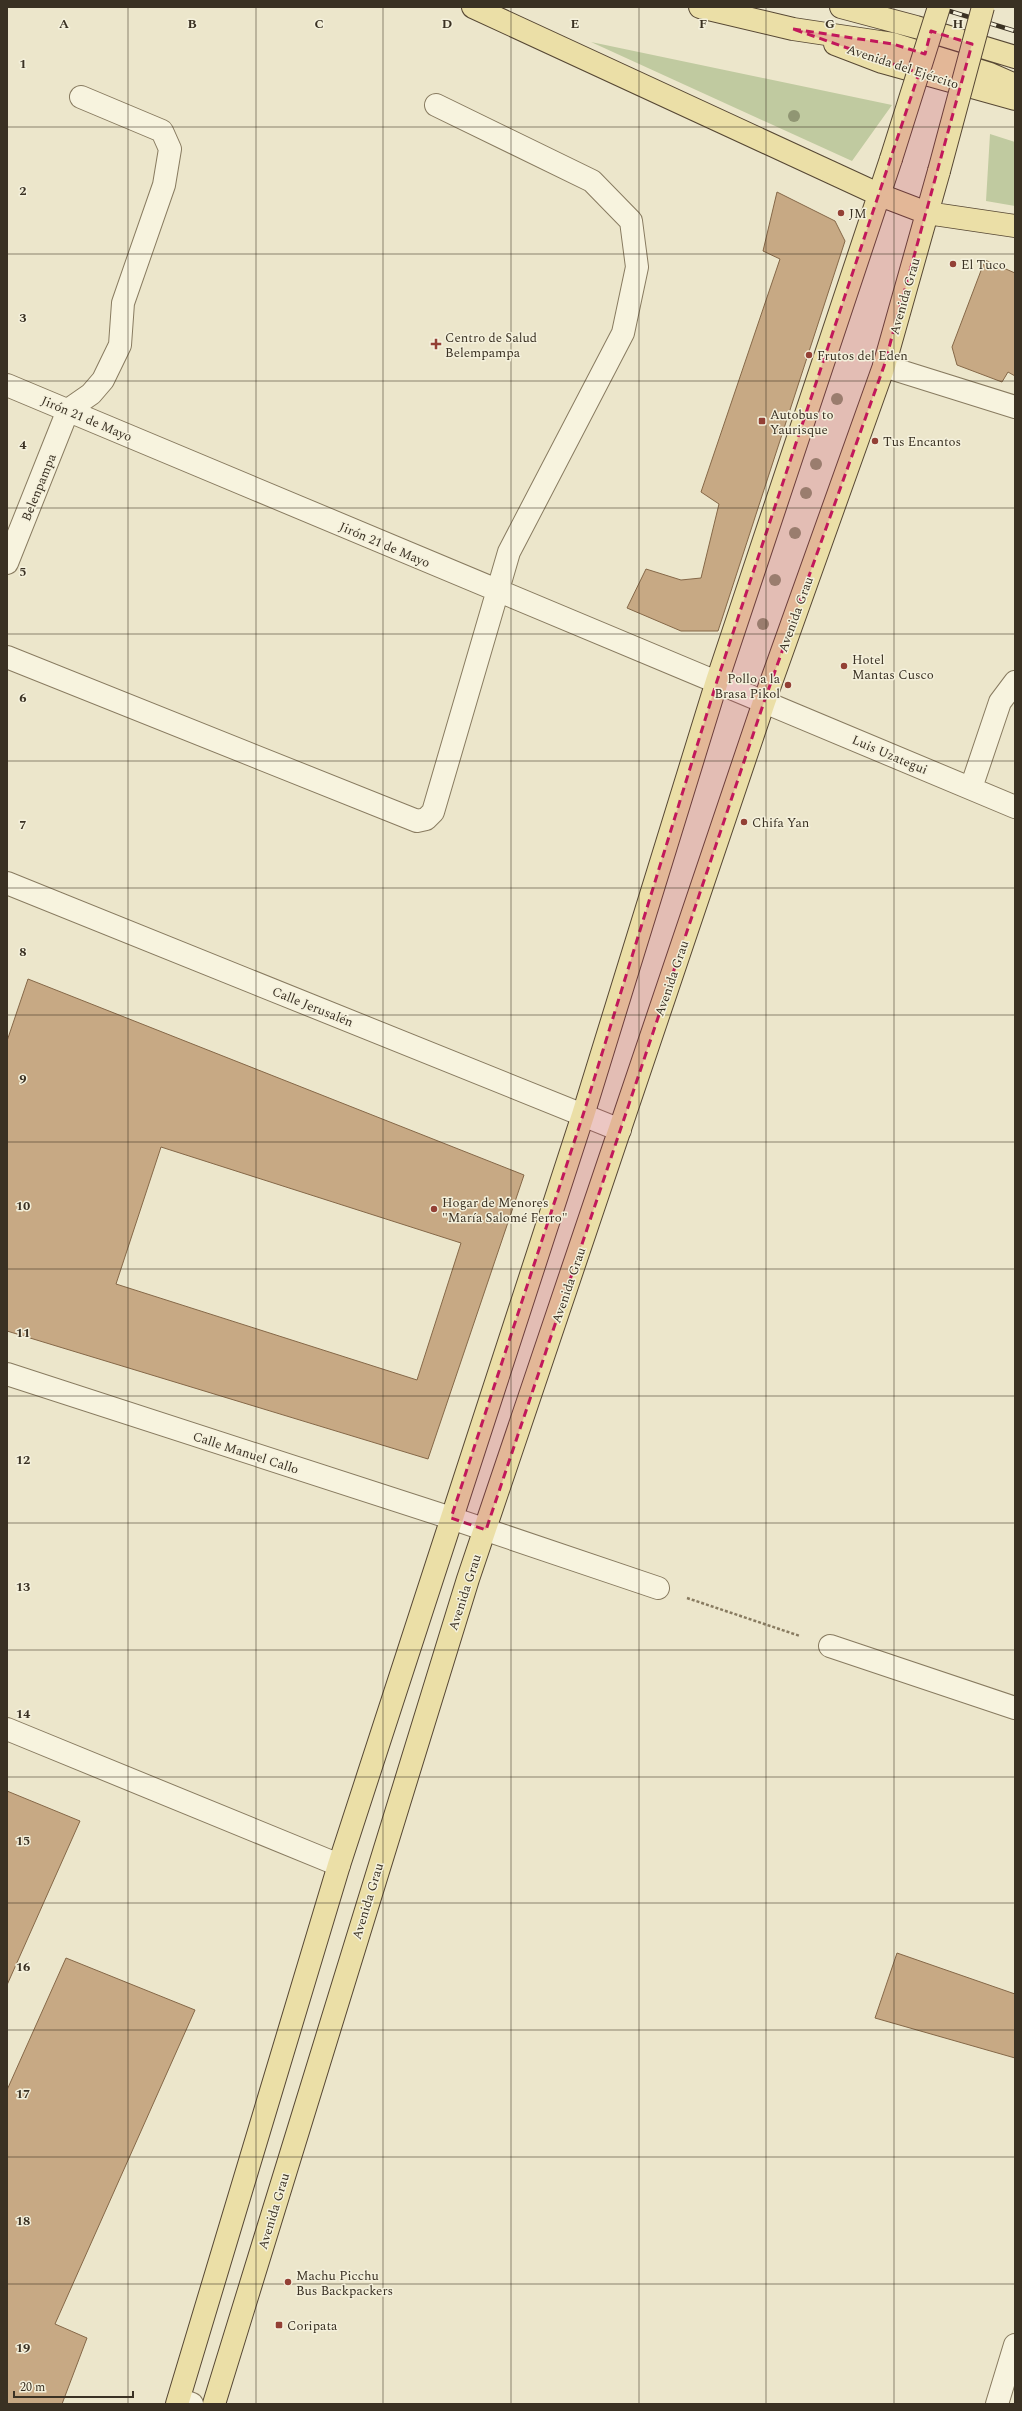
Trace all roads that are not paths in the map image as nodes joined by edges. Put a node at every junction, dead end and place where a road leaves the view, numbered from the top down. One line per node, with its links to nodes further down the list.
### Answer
1 (473, 7): 12 (main road)
2 (700, 7): 6 (main road, Avenida del Ejército)
3 (841, 7): 7 (main road)
4 (939, 7): 12 (main road, bridge)
5 (983, 7): 13 (main road, Avenida Grau, bridge)
6 (793, 28): 8 (main road, Avenida del Ejército); 10 (main road, Avenida del Ejército)
7 (1015, 57)
8 (1015, 85)
9 (81, 97): 18 (street)
10 (1015, 99)
11 (436, 105): 20 (street)
12 (880, 195): 13 (main road); 22 (main road)
13 (927, 213): 14 (main road); 15 (main road, Avenida Grau)
14 (1015, 226)
15 (884, 366): 17 (street); 24 (main road, Avenida Grau)
16 (7, 385): 18 (street, Jirón 21 de Mayo)
17 (1015, 407)
18 (68, 410): 19 (street, Belenpampa); 20 (street, Jirón 21 de Mayo)
19 (7, 563)
20 (496, 590): 21 (street); 22 (street, Jirón 21 de Mayo)
21 (7, 657)
22 (717, 682): 24 (street, Jirón 21 de Mayo); 28 (main road)
23 (1015, 682): 25 (street)
24 (764, 702): 25 (street, Luis Uzategui); 29 (main road, Avenida Grau)
25 (971, 788): 26 (street, Luis Uzategui)
26 (1015, 806)
27 (7, 883): 28 (street, Calle Jerusalén)
28 (583, 1115): 29 (street, Calle Jerusalén); 31 (main road)
29 (620, 1130): 32 (main road, Avenida Grau)
30 (7, 1374): 31 (street, Calle Manuel Callo)
31 (452, 1518): 32 (street, Calle Manuel Callo); 37 (main road)
32 (486, 1530): 33 (street, Calle Manuel Callo); 40 (main road, Avenida Grau)
33 (658, 1588)
34 (830, 1646): 35 (street)
35 (1015, 1708)
36 (7, 1729): 37 (street)
37 (339, 1865): 39 (main road)
38 (1015, 2345): 41 (street)
39 (183, 2402)
40 (214, 2404)
41 (997, 2404)

